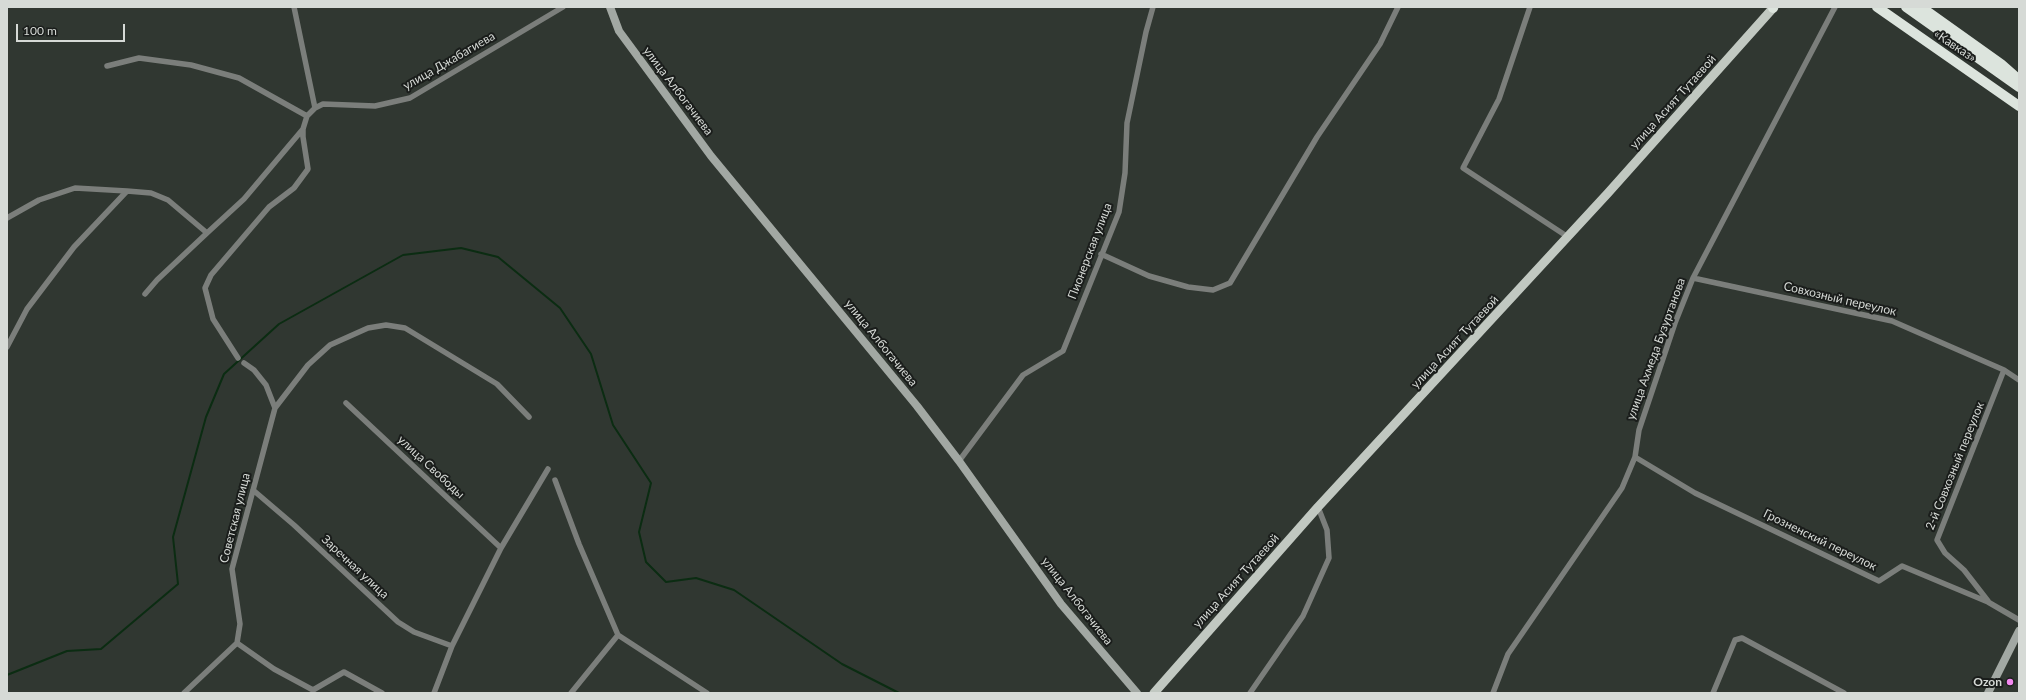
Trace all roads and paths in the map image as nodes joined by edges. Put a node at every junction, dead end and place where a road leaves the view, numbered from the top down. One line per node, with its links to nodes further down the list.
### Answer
1 (294, 7): 19 (street)
2 (563, 7): 19 (street, улица Джабагиева)
3 (610, 7): 38 (street, улица Албогачиева)
4 (1153, 7): 26 (street, Пионерская улица)
5 (1398, 7): 26 (street)
6 (1530, 7): 25 (street)
7 (1773, 7): 25 (main road, улица Асият Тутаевой)
8 (1835, 7): 27 (street, улица Ахмеда Бузуртанова)
9 (1877, 7): 18 (highway, «Кавказ»)
10 (1888, 7): 14 (highway, «Кавказ»)
11 (1906, 7): 14 (highway, «Кавказ»)
12 (1921, 7): 15 (highway)
13 (107, 66): 20 (street)
14 (1994, 75): 16 (highway, «Кавказ»); 17 (highway, «Кавказ»)
15 (2019, 81)
16 (2019, 87)
17 (2019, 103)
18 (2019, 106)
19 (315, 108): 20 (street)
20 (307, 116): 21 (street)
21 (303, 129): 24 (street); 30 (street)
22 (127, 192): 23 (street); 24 (street); 29 (street)
23 (7, 218)
24 (207, 234): 28 (street)
25 (1568, 237): 42 (main road, улица Асият Тутаевой)
26 (1101, 254): 38 (street, Пионерская улица)
27 (1693, 278): 32 (street, Совхозный переулок); 37 (street, улица Ахмеда Бузуртанова)
28 (145, 294)
29 (7, 347)
30 (238, 358)
31 (244, 363): 35 (street)
32 (2004, 370): 33 (street, Совхозный переулок); 44 (street, 2-й Совхозный переулок)
33 (2019, 380)
34 (346, 403): 43 (street, улица Свободы)
35 (275, 408): 36 (street); 41 (street, Советская улица)
36 (529, 417)
37 (1635, 457): 44 (street, Грозненский переулок); 58 (street, улица Ахмеда Бузуртанова)
38 (959, 461): 55 (street, улица Албогачиева)
39 (548, 469): 43 (street)
40 (555, 480): 47 (street)
41 (253, 490): 48 (street, Советская улица); 49 (street, Заречная улица)
42 (1318, 507): 56 (main road, улица Асият Тутаевой); 57 (street)
43 (501, 548): 49 (street)
44 (1988, 602): 45 (street, Грозненский переулок)
45 (2019, 620)
46 (2019, 631): 61 (street)
47 (618, 636): 53 (street); 54 (street)
48 (237, 643): 50 (street); 51 (street)
49 (452, 646): 52 (street)
50 (184, 693)
51 (382, 693)
52 (434, 693)
53 (571, 693)
54 (707, 693)
55 (1137, 693)
56 (1154, 693)
57 (1250, 693)
58 (1493, 693)
59 (1713, 693): 60 (street)
60 (1844, 693)
61 (1988, 693)

